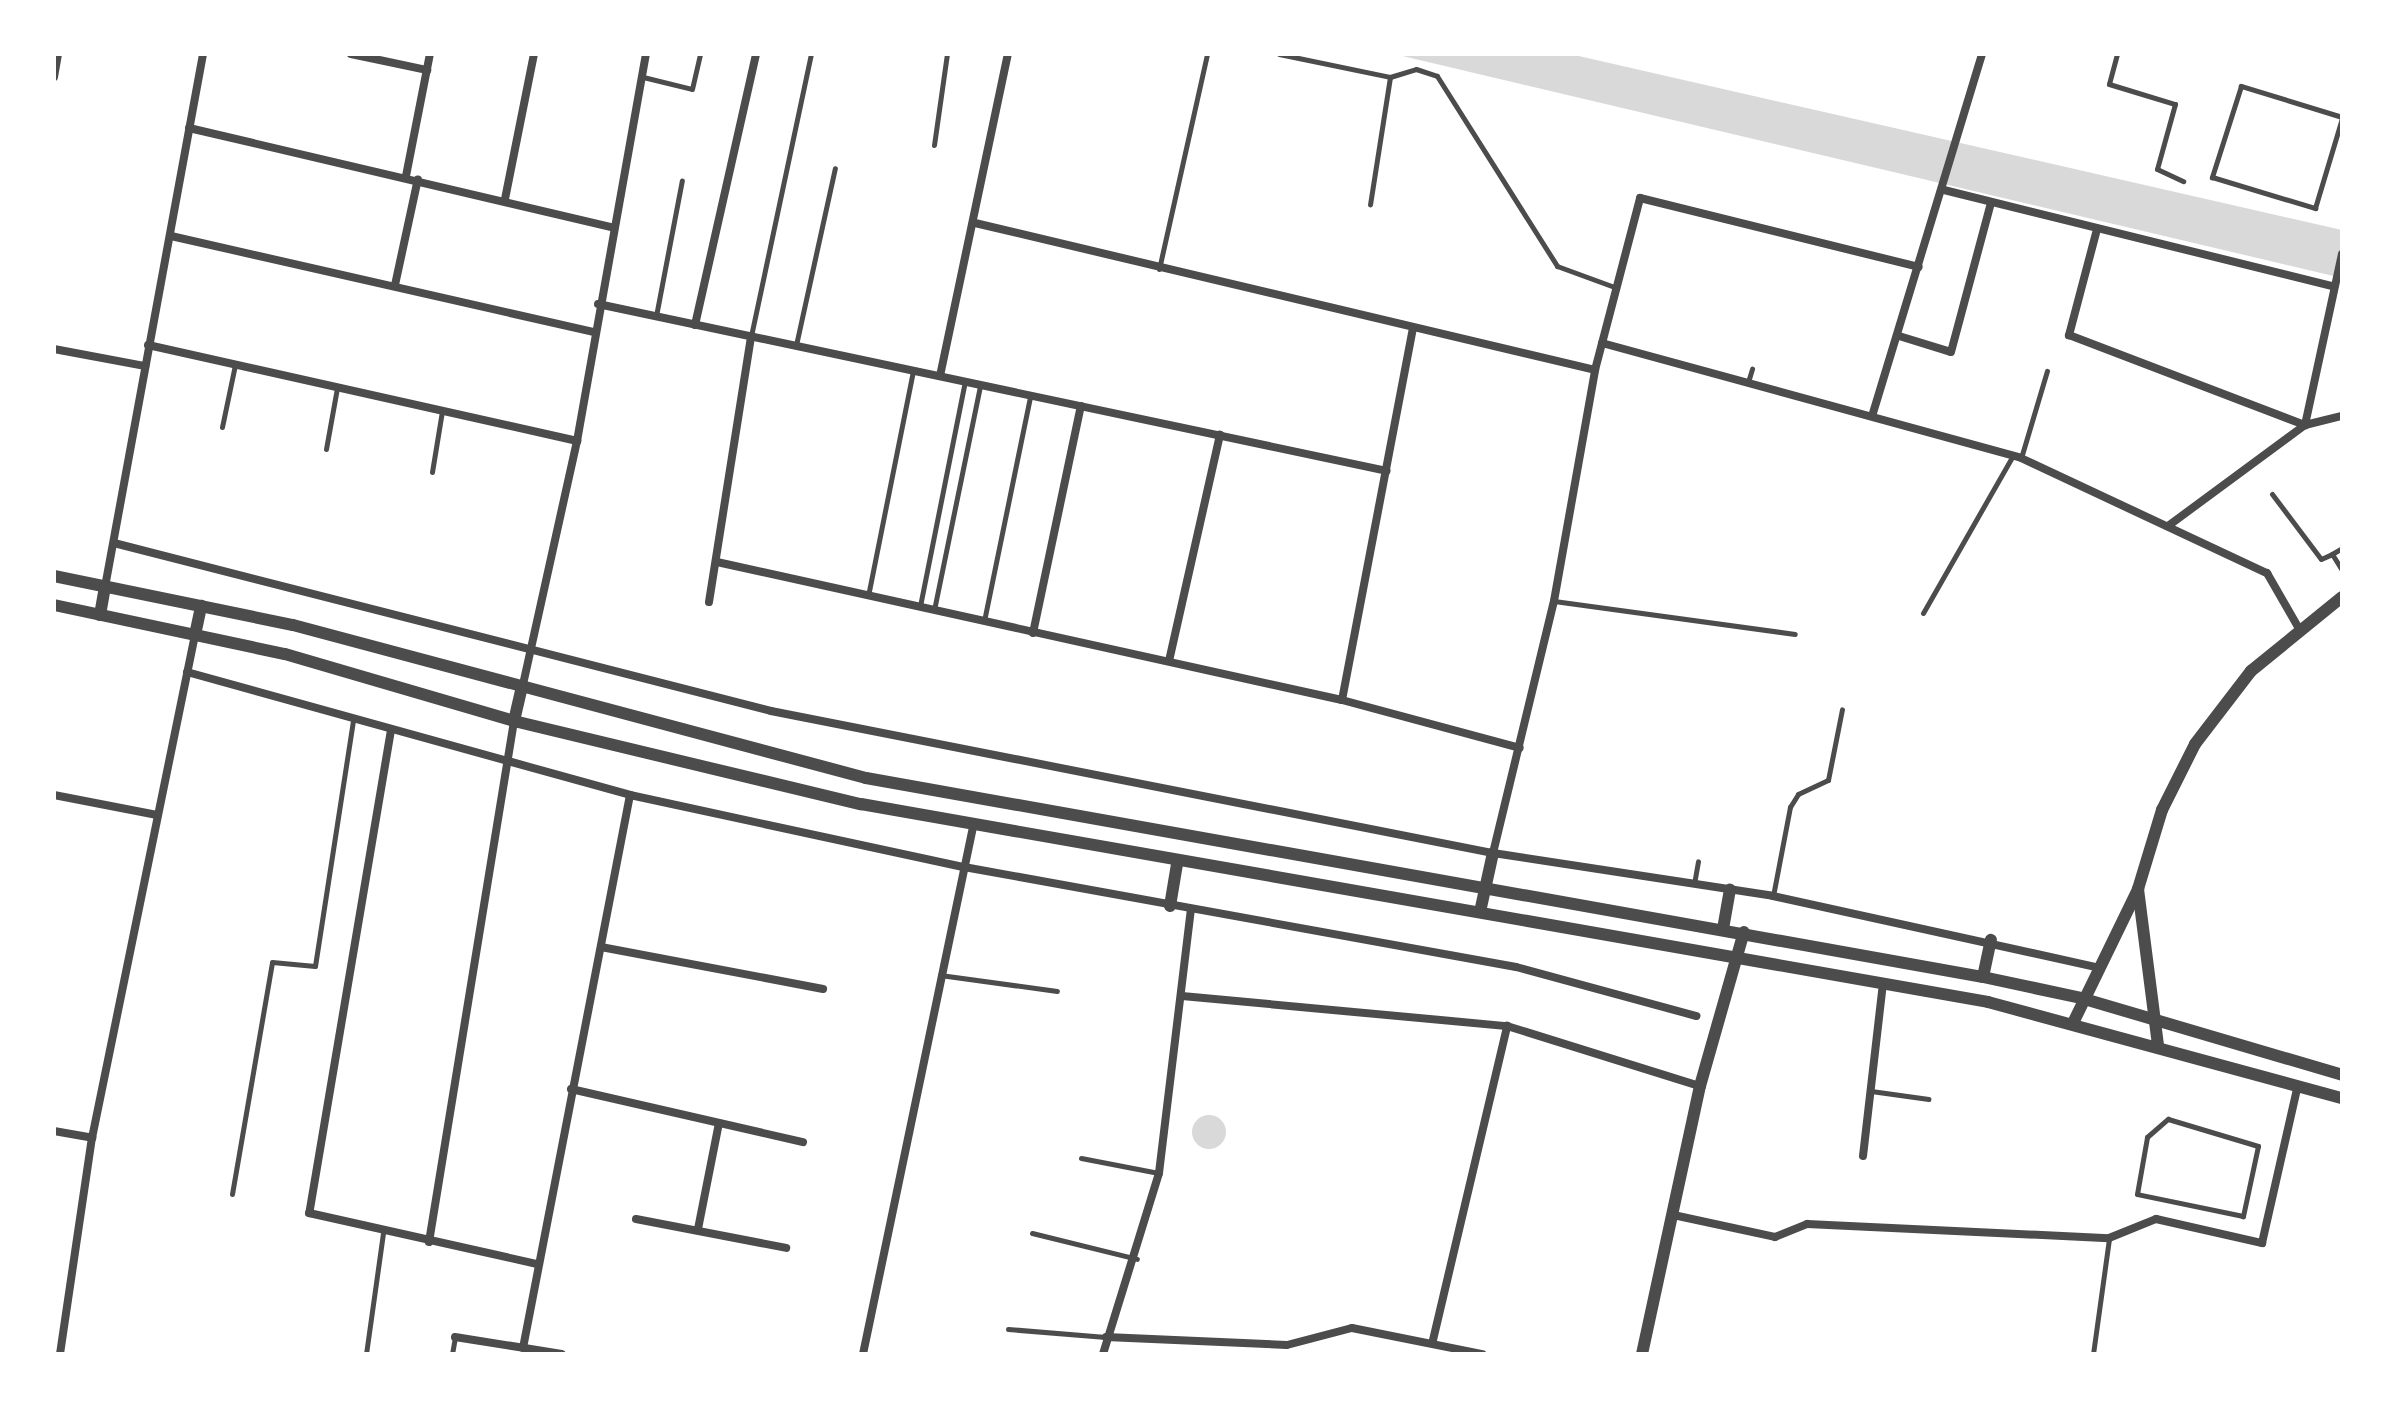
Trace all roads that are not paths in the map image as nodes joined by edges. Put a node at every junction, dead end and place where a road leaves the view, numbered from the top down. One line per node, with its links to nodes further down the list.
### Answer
1 (58, 54): 17 (street)
2 (201, 54): 21 (street)
3 (351, 54): 16 (street)
4 (430, 54): 16 (street)
5 (534, 54): 29 (street)
6 (646, 54): 18 (street)
7 (700, 54): 18 (lane)
8 (756, 54): 45 (street)
9 (811, 54): 48 (lane)
10 (947, 54): 22 (lane)
11 (1008, 54): 32 (street)
12 (1207, 54): 38 (lane)
13 (1279, 54): 19 (lane)
14 (1982, 54): 28 (street)
15 (2117, 54): 27 (lane)
16 (427, 70): 24 (street)
17 (54, 77)
18 (642, 77): 33 (street)
19 (1390, 77): 31 (lane); 41 (lane)
20 (2342, 117): 20 (lane)
21 (189, 128): 24 (street); 35 (street)
22 (934, 145)
23 (835, 168): 52 (lane)
24 (406, 176): 25 (street)
25 (418, 179): 29 (street); 39 (street)
26 (682, 180): 44 (lane)
27 (2183, 181)
28 (1944, 190): 30 (street); 37 (street)
29 (505, 199): 33 (street)
30 (1991, 203): 34 (street); 49 (street)
31 (1370, 204)
32 (975, 223): 38 (street); 60 (street)
33 (614, 228): 43 (street)
34 (2096, 233): 40 (street); 70 (street)
35 (171, 236): 39 (street); 51 (street)
36 (2342, 254): 40 (street)
37 (1919, 267): 41 (street); 49 (street)
38 (1159, 270): 46 (street)
39 (395, 285): 47 (street)
40 (2331, 286): 42 (lane); 70 (street)
41 (1617, 288): 50 (street)
42 (2342, 288)
43 (598, 304): 44 (street); 47 (street)
44 (656, 317): 45 (street)
45 (695, 325): 48 (street)
46 (1413, 329): 58 (street); 76 (street)
47 (594, 332): 73 (street)
48 (751, 336): 52 (street); 83 (street)
49 (1899, 336): 68 (street)
50 (1602, 343): 58 (street); 62 (street)
51 (148, 345): 54 (street); 55 (street)
52 (796, 345): 57 (street)
53 (54, 349): 55 (street)
54 (235, 364): 64 (street); 71 (lane)
55 (145, 366): 80 (street)
56 (1752, 369): 62 (lane)
57 (913, 370): 60 (street); 87 (lane)
58 (1595, 370): 89 (street)
59 (2047, 371): 75 (lane)
60 (940, 376): 61 (street)
61 (965, 381): 63 (street); 93 (lane)
62 (1748, 382): 68 (street)
63 (980, 384): 65 (street); 94 (lane)
64 (337, 387): 67 (street); 74 (lane)
65 (1031, 395): 66 (street); 97 (lane)
66 (1081, 406): 72 (street); 99 (street)
67 (442, 411): 73 (street); 77 (lane)
68 (1873, 413): 75 (street)
69 (2342, 416): 70 (street)
70 (2305, 425): 79 (street)
71 (222, 427)
72 (1220, 435): 76 (street); 103 (street)
73 (577, 441): 102 (street)
74 (326, 449)
75 (2017, 457): 79 (street); 95 (lane)
76 (1387, 471): 106 (street)
77 (432, 472)
78 (2272, 494): 82 (lane)
79 (2168, 526): 98 (street)
80 (114, 543): 86 (street); 102 (street)
81 (2342, 548): 82 (lane)
82 (2332, 554): 84 (lane)
83 (717, 562): 87 (street); 90 (street)
84 (2342, 570)
85 (54, 576): 86 (street)
86 (105, 587): 92 (street); 96 (street)
87 (868, 596): 93 (street)
88 (2342, 597): 98 (street)
89 (1554, 601): 100 (lane); 111 (street)
90 (709, 602)
91 (54, 605): 96 (street)
92 (201, 606): 101 (street); 105 (street)
93 (920, 607): 94 (street)
94 (934, 610): 97 (street)
95 (1923, 613)
96 (100, 615): 101 (street)
97 (984, 621): 99 (street)
98 (2298, 627): 123 (street)
99 (1033, 633): 103 (street)
100 (1795, 634)
101 (195, 635): 104 (street); 109 (street)
102 (529, 651): 105 (street); 117 (street)
103 (1169, 661): 106 (street)
104 (187, 672): 108 (street); 115 (street)
105 (521, 690): 109 (street); 122 (street)
106 (1342, 700): 111 (street)
107 (1842, 709): 125 (lane)
108 (353, 721): 110 (street); 162 (lane)
109 (514, 721): 112 (street); 116 (street)
110 (391, 730): 112 (street); 166 (street)
111 (1520, 748): 117 (street)
112 (507, 760): 114 (street); 169 (street)
113 (54, 795): 115 (street)
114 (630, 795): 120 (street); 132 (street)
115 (157, 815): 157 (street)
116 (973, 827): 119 (street); 120 (street)
117 (1493, 853): 121 (street); 122 (street)
118 (1698, 861): 121 (lane)
119 (1177, 864): 126 (street); 128 (street)
120 (964, 867): 126 (street); 135 (street)
121 (1694, 885): 124 (street)
122 (1486, 888): 128 (street); 129 (street)
123 (2138, 889): 134 (street); 143 (street)
124 (1730, 890): 125 (street); 129 (street)
125 (1773, 896): 131 (street)
126 (1170, 906): 127 (street)
127 (1191, 909): 140 (street); 142 (street)
128 (1480, 912): 133 (street)
129 (1723, 929): 130 (street)
130 (1744, 932): 133 (street); 136 (street)
131 (1991, 940): 134 (street); 136 (street)
132 (601, 947): 138 (street); 150 (street)
133 (1738, 957): 137 (street); 149 (street)
134 (2097, 967): 141 (street)
135 (939, 975): 139 (lane); 182 (street)
136 (1983, 977): 141 (street)
137 (1883, 983): 144 (street); 151 (street)
138 (823, 989)
139 (1057, 991)
140 (1182, 996): 145 (street); 161 (street)
141 (2081, 998): 143 (street); 144 (street)
142 (1696, 1016)
143 (2155, 1018): 146 (street); 147 (street)
144 (2074, 1021): 146 (street)
145 (1507, 1026): 149 (street); 176 (street)
146 (2158, 1045): 148 (street)
147 (2342, 1075)
148 (2298, 1085): 152 (street); 168 (street)
149 (1700, 1086): 163 (street)
150 (571, 1089): 155 (street); 172 (street)
151 (1870, 1091): 153 (lane); 159 (street)
152 (2342, 1098)
153 (1928, 1099)
154 (2193, 1121): 154 (lane)
155 (719, 1123): 158 (street); 165 (street)
156 (54, 1131): 157 (street)
157 (92, 1138): 178 (street)
158 (803, 1142)
159 (1863, 1156)
160 (1081, 1158): 161 (lane)
161 (1159, 1173): 171 (street)
162 (232, 1194)
163 (1678, 1216): 168 (street); 185 (street)
164 (636, 1219): 165 (street)
165 (698, 1229): 170 (street)
166 (383, 1233): 169 (street); 179 (lane)
167 (1032, 1233): 171 (lane)
168 (2109, 1238): 186 (lane)
169 (429, 1242): 172 (street)
170 (786, 1248)
171 (1137, 1259): 175 (street)
172 (537, 1264): 177 (street)
173 (1008, 1329): 175 (lane)
174 (455, 1337): 177 (street); 180 (lane)
175 (1106, 1337): 176 (street); 183 (street)
176 (1433, 1340): 184 (street)
177 (523, 1348): 181 (street)
178 (60, 1354)
179 (366, 1354)
180 (452, 1354)
181 (562, 1354)
182 (863, 1354)
183 (1103, 1354)
184 (1482, 1354)
185 (1644, 1354)
186 (2093, 1354)

